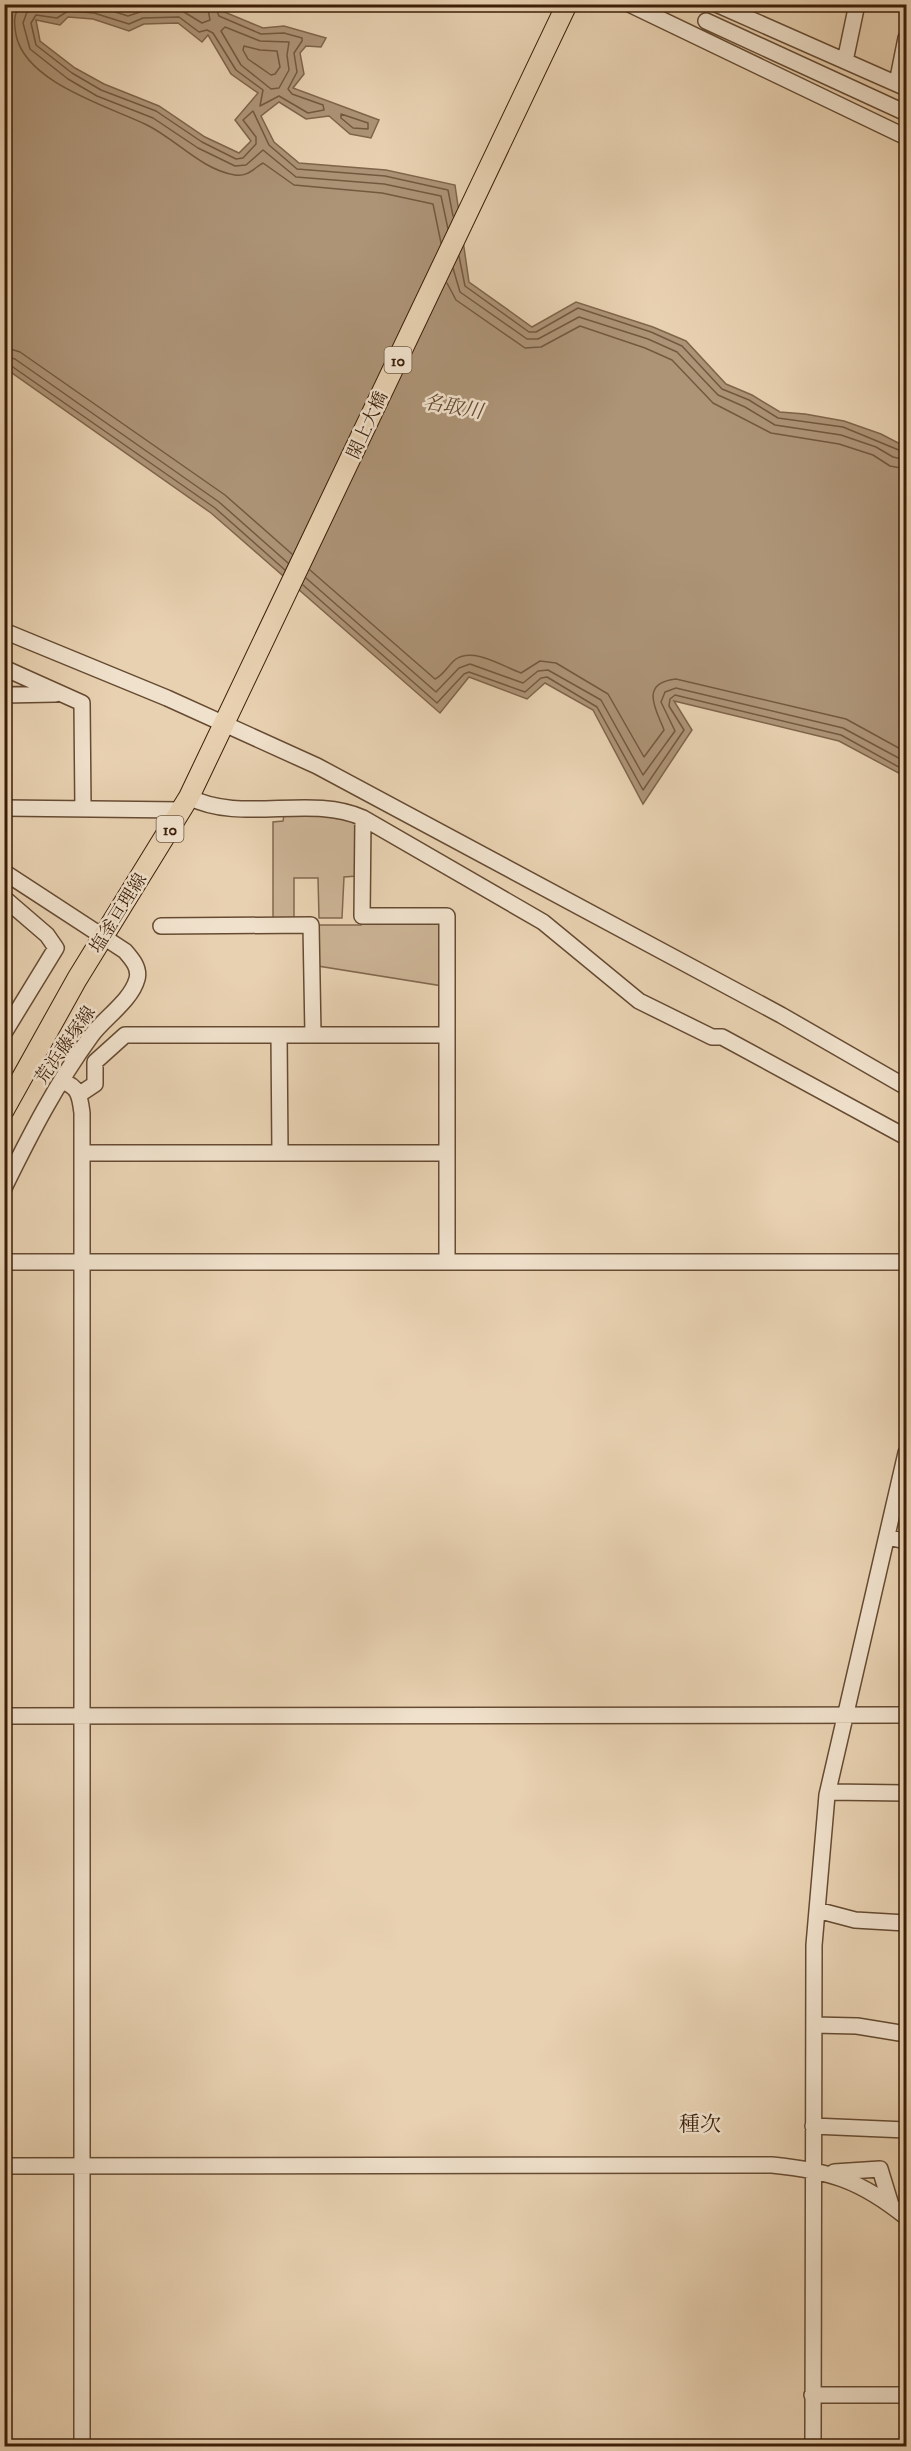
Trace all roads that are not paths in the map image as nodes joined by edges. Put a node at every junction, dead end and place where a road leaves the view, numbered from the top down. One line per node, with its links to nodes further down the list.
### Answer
1 (567, 4): 15 (main road, 閖上大橋 / 10)
2 (629, 4): 10 (street)
3 (857, 4): 7 (street)
4 (719, 5): 7 (street)
5 (706, 21): 9 (street)
6 (906, 38): 8 (street)
7 (845, 61): 8 (street)
8 (902, 86)
9 (906, 113)
10 (906, 137)
11 (4, 631): 15 (street)
12 (4, 669): 13 (street)
13 (62, 694): 14 (street); 18 (street)
14 (4, 695)
15 (227, 720): 16 (main road, 塩釜亘理線 / 10); 29 (street)
16 (185, 804): 18 (street); 19 (street); 23 (main road, 塩釜亘理線 / 10)
17 (4, 808): 18 (street)
18 (83, 809)
19 (363, 818): 27 (street); 32 (street)
20 (4, 872): 23 (street)
21 (4, 898): 24 (street)
22 (161, 926): 26 (street)
23 (104, 939): 28 (street, 荒浜藤塚線); 31 (main road, 塩釜亘理線 / 10)
24 (4, 1033)
25 (279, 1035): 26 (street); 30 (street); 34 (street)
26 (314, 1035): 27 (street)
27 (447, 1035): 35 (street)
28 (61, 1081): 30 (street); 36 (street, 荒浜藤塚線)
29 (906, 1087)
30 (80, 1094): 33 (street)
31 (4, 1110)
32 (906, 1137)
33 (82, 1153): 34 (street); 38 (street)
34 (280, 1153): 35 (street)
35 (446, 1153): 39 (street)
36 (4, 1188)
37 (4, 1262): 38 (street)
38 (83, 1262): 39 (street); 46 (street)
39 (447, 1262): 40 (street)
40 (906, 1262)
41 (906, 1453): 42 (street)
42 (887, 1537): 43 (street); 47 (street)
43 (906, 1541)
44 (906, 1715): 47 (street)
45 (4, 1716): 46 (street)
46 (83, 1716): 47 (street); 56 (street)
47 (845, 1716): 48 (street)
48 (828, 1792): 49 (street); 50 (street)
49 (906, 1793)
50 (817, 1910): 51 (street); 52 (street)
51 (906, 1923)
52 (814, 2025): 53 (street); 54 (street)
53 (906, 2034)
54 (813, 2126): 55 (street); 58 (street)
55 (906, 2130)
56 (82, 2165): 57 (street); 58 (street); 64 (street)
57 (4, 2166)
58 (813, 2169): 59 (street); 62 (street)
59 (828, 2174): 60 (street); 60 (street)
60 (891, 2205): 61 (street)
61 (906, 2217)
62 (813, 2395): 63 (street); 65 (street)
63 (906, 2395)
64 (82, 2446)
65 (813, 2446)

